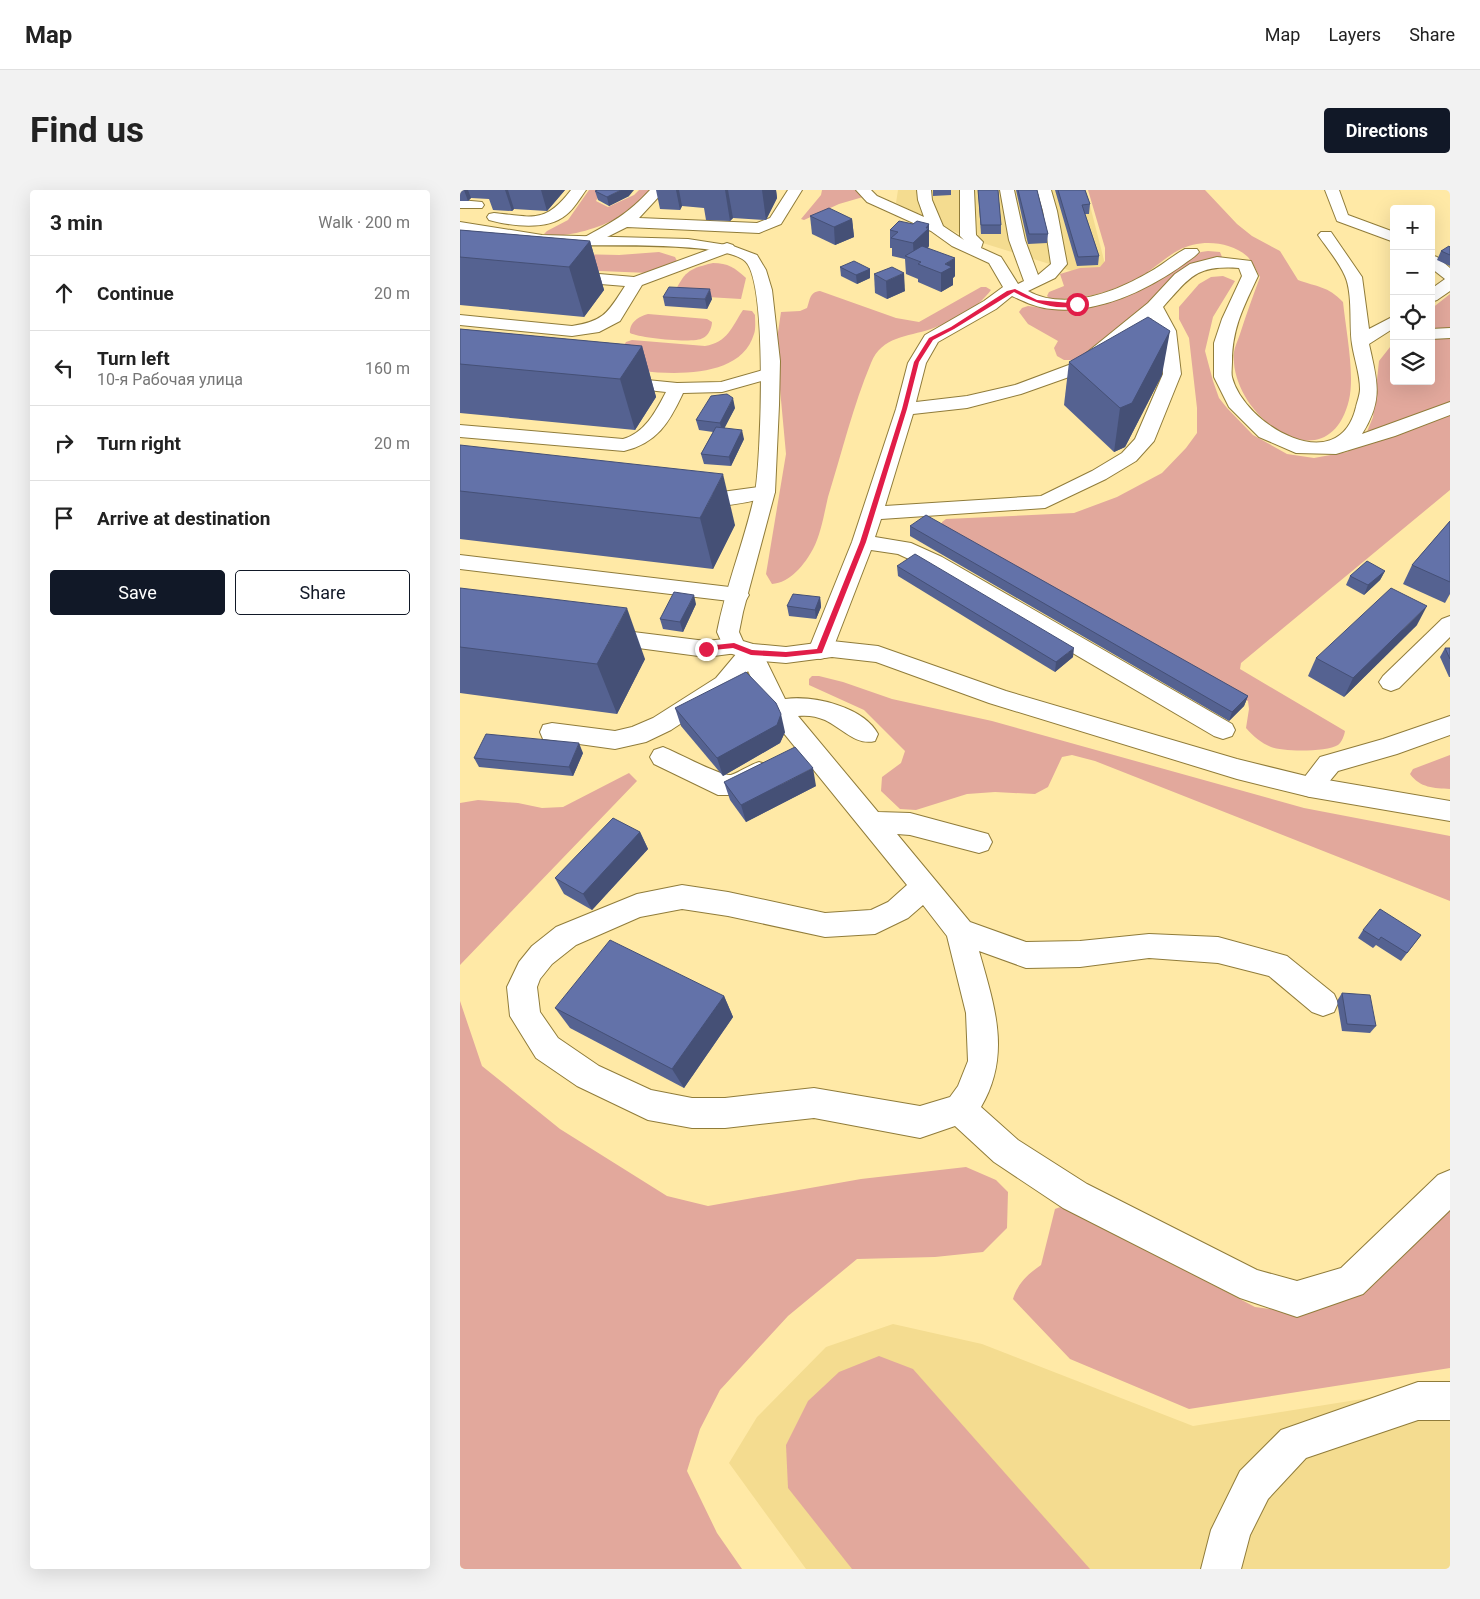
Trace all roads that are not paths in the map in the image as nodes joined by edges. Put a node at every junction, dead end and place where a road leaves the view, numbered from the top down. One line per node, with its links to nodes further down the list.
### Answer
1 (579, 190): 14 (main road)
2 (658, 190): 12 (main road)
3 (795, 190): 15 (main road)
4 (863, 190): 17 (main road)
5 (924, 190): 17 (main road)
6 (967, 190): 22 (main road)
7 (1007, 190): 28 (main road)
8 (1044, 190): 28 (main road)
9 (1332, 190): 19 (main road)
10 (460, 204): 11 (main road)
11 (477, 205)
12 (638, 212): 13 (main road); 15 (main road)
13 (693, 214)
14 (494, 218)
15 (624, 222): 20 (main road)
16 (460, 227): 20 (main road)
17 (936, 228): 22 (main road)
18 (1326, 236): 38 (main road)
19 (1390, 236)
20 (588, 242): 21 (main road)
21 (726, 248): 27 (main road); 39 (main road)
22 (973, 250): 30 (main road)
23 (1435, 263): 26 (main road)
24 (1245, 264): 30 (main road); 32 (main road); 45 (main road)
25 (548, 275): 27 (main road)
26 (1450, 276)
27 (636, 282): 33 (main road)
28 (1033, 283): 30 (main road)
29 (1450, 283): 31 (main road)
30 (1012, 291): 43 (main road)
31 (1434, 295)
32 (1154, 308): 43 (main road); 48 (main road)
33 (460, 320)
34 (1390, 323): 38 (main road)
35 (1450, 333): 36 (main road)
36 (1435, 334)
37 (1390, 338): 38 (main road)
38 (1360, 342): 45 (main road)
39 (770, 373): 41 (main road); 46 (main road)
40 (604, 381): 41 (main road)
41 (677, 388): 44 (main road)
42 (1450, 408): 45 (main road)
43 (904, 409): 48 (main road)
44 (460, 431)
45 (1320, 449)
46 (765, 492): 47 (main road); 51 (main road)
47 (672, 500)
48 (872, 513): 49 (main road)
49 (863, 542): 55 (main road); 59 (main road)
50 (460, 562): 51 (main road)
51 (738, 595): 54 (main road)
52 (1450, 624): 56 (main road)
53 (576, 633): 54 (main road)
54 (738, 643): 55 (main road); 57 (main road); 60 (main road)
55 (820, 651): 64 (main road)
56 (1391, 682)
57 (778, 709): 61 (main road); 62 (main road)
58 (1450, 725): 64 (main road)
59 (1223, 730)
60 (552, 732)
61 (866, 734)
62 (810, 746): 63 (main road); 66 (main road)
63 (663, 757)
64 (1310, 787): 65 (main road)
65 (1450, 811)
66 (872, 822): 67 (main road); 68 (main road)
67 (979, 842)
68 (925, 887): 69 (main road); 71 (main road)
69 (960, 931): 70 (main road); 71 (main road)
70 (1323, 1003)
71 (960, 1109): 72 (main road)
72 (1450, 1186)
73 (1450, 1401): 74 (main road)
74 (1221, 1569)

